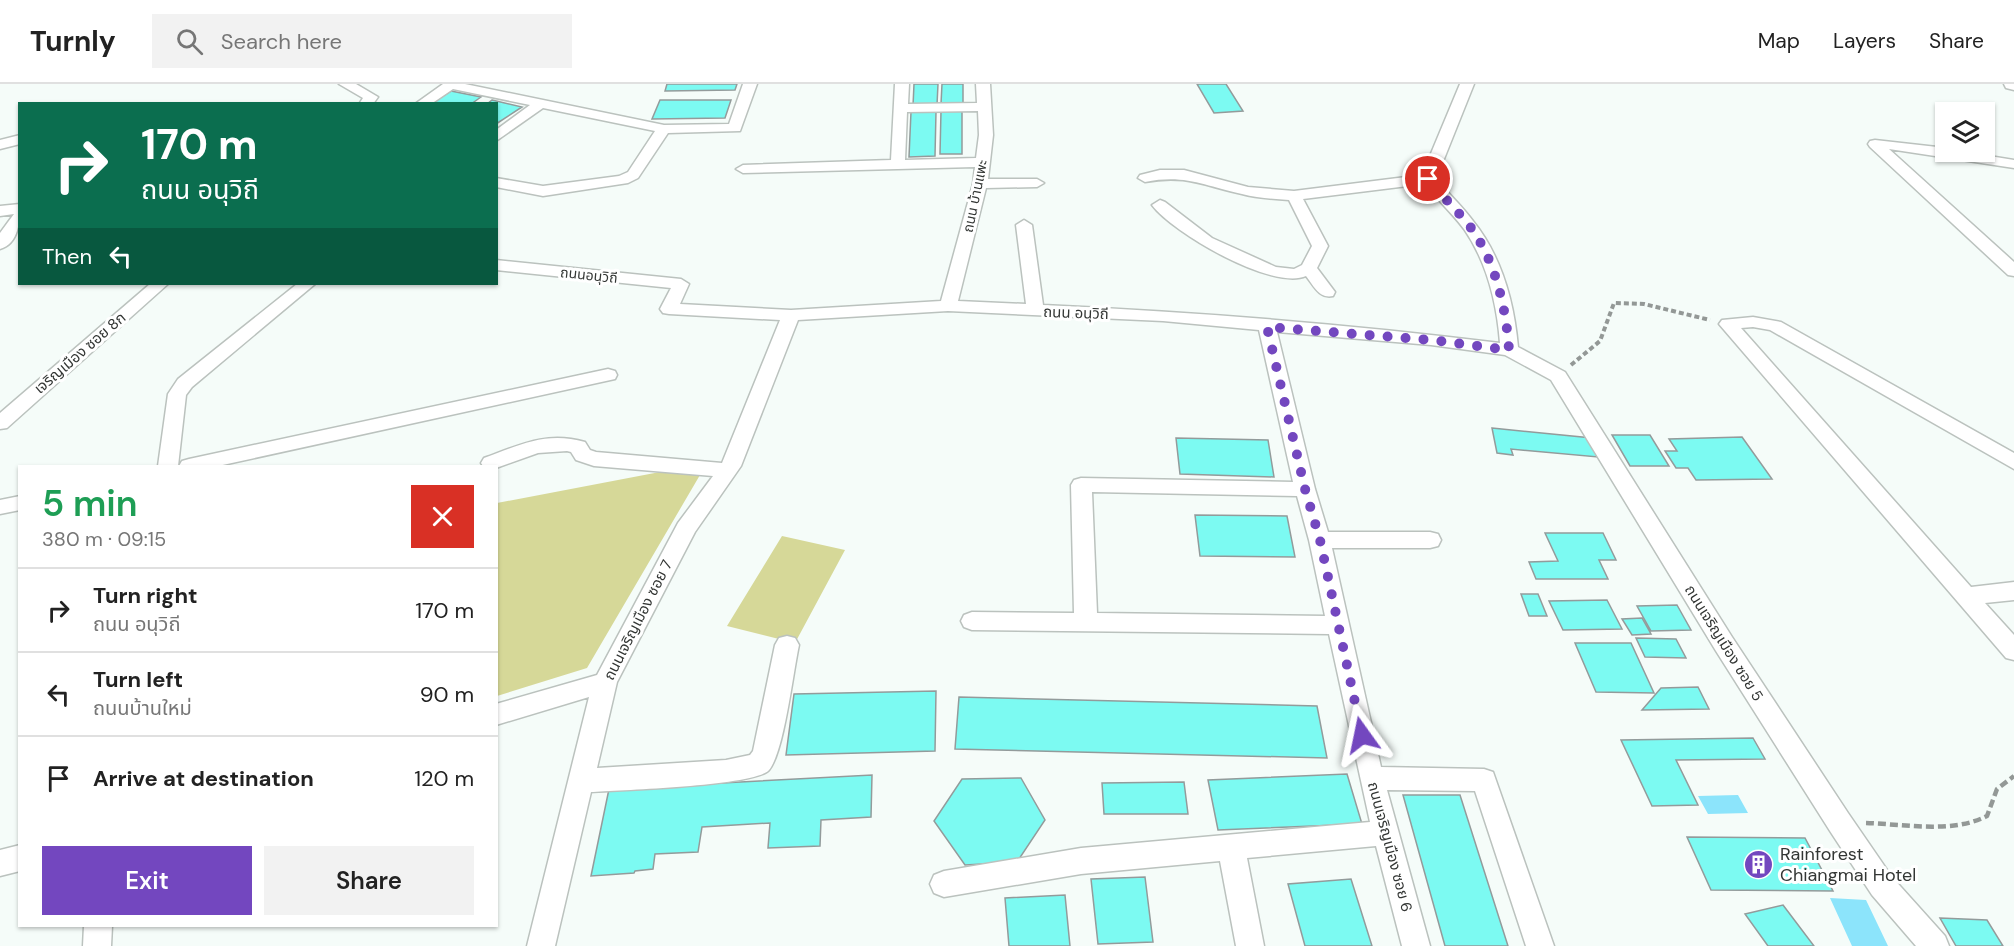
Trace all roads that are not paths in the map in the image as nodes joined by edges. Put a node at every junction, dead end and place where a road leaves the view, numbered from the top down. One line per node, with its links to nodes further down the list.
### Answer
1 (346, 84): 7 (street)
2 (750, 84): 12 (street)
3 (902, 84): 11 (street)
4 (983, 84): 10 (street, ถนน บ้านแพะ)
5 (1467, 84): 21 (street)
6 (451, 85): 8 (street); 9 (street)
7 (367, 102)
8 (424, 102)
9 (540, 104): 12 (street); 13 (street)
10 (985, 107): 11 (street); 16 (street, ถนน บ้านแพะ)
11 (901, 108): 18 (street)
12 (664, 129): 22 (street)
13 (498, 136)
14 (18, 140): 15 (street)
15 (0, 146)
16 (983, 162): 18 (street); 24 (street, ถนน บ้านแพะ)
17 (2014, 164): 34 (street)
18 (898, 165): 19 (street)
19 (743, 169)
20 (1145, 178): 25 (street)
21 (1428, 179): 25 (street); 43 (street)
22 (498, 182)
23 (1037, 183): 24 (street)
24 (981, 184): 39 (street, ถนน บ้านแพะ)
25 (1294, 196): 33 (street)
26 (1160, 205): 33 (street)
27 (18, 209): 28 (street)
28 (0, 211)
29 (18, 220): 31 (street)
30 (1024, 225): 40 (street)
31 (0, 244)
32 (498, 266): 35 (street, ถนนอนุวิถี)
33 (1309, 268): 38 (street)
34 (2014, 271)
35 (681, 284): 41 (street, ถนน อนุวิถี)
36 (159, 285): 45 (street, เจริญเมือง ซอย 8ก)
37 (306, 285): 48 (street)
38 (1327, 292)
39 (948, 306): 40 (street, ถนน อนุวิถี); 41 (street, ถนน อนุวิถี)
40 (1035, 311): 42 (street, ถนน อนุวิถี)
41 (790, 315): 50 (street, ถนนเจริญเมือง ซอย 7)
42 (1267, 327): 43 (street, ถนน อนุวิถี); 51 (street, ถนนเจริญเมือง ซอย 6)
43 (1509, 350): 78 (street, ถนนเจริญเมือง ซอย 5)
44 (608, 375): 49 (street)
45 (0, 423)
46 (2014, 462): 57 (street)
47 (491, 463): 50 (street)
48 (168, 465)
49 (194, 465)
50 (728, 470): 63 (street, ถนนเจริญเมือง ซอย 7)
51 (1305, 489): 54 (street, ถนนเจริญเมือง ซอย 6); 59 (street)
52 (18, 503): 53 (street)
53 (0, 507)
54 (1320, 540): 55 (street); 60 (street, ถนนเจริญเมือง ซอย 6)
55 (1430, 540)
56 (2014, 591): 57 (street)
57 (1964, 596): 62 (street)
58 (972, 621): 59 (street)
59 (1086, 623): 60 (street)
60 (1339, 625): 65 (street, ถนนเจริญเมือง ซอย 6)
61 (787, 645): 66 (street)
62 (2014, 651)
63 (605, 682): 64 (street); 66 (street, ถนนเจริญเมือง ซอย 7)
64 (498, 715)
65 (1371, 778): 67 (street, ถนนเจริญเมือง ซอย 6); 77 (street)
66 (581, 781): 74 (street, ถนนเจริญเมือง ซอย 7)
67 (1386, 833): 68 (street); 76 (street, ถนนเจริญเมือง ซอย 6)
68 (1231, 847): 71 (street); 75 (street)
69 (18, 858): 70 (street)
70 (0, 863)
71 (944, 884)
72 (98, 927): 73 (street)
73 (97, 946)
74 (541, 946)
75 (1250, 946)
76 (1416, 946)
77 (1540, 946)
78 (1935, 946)

